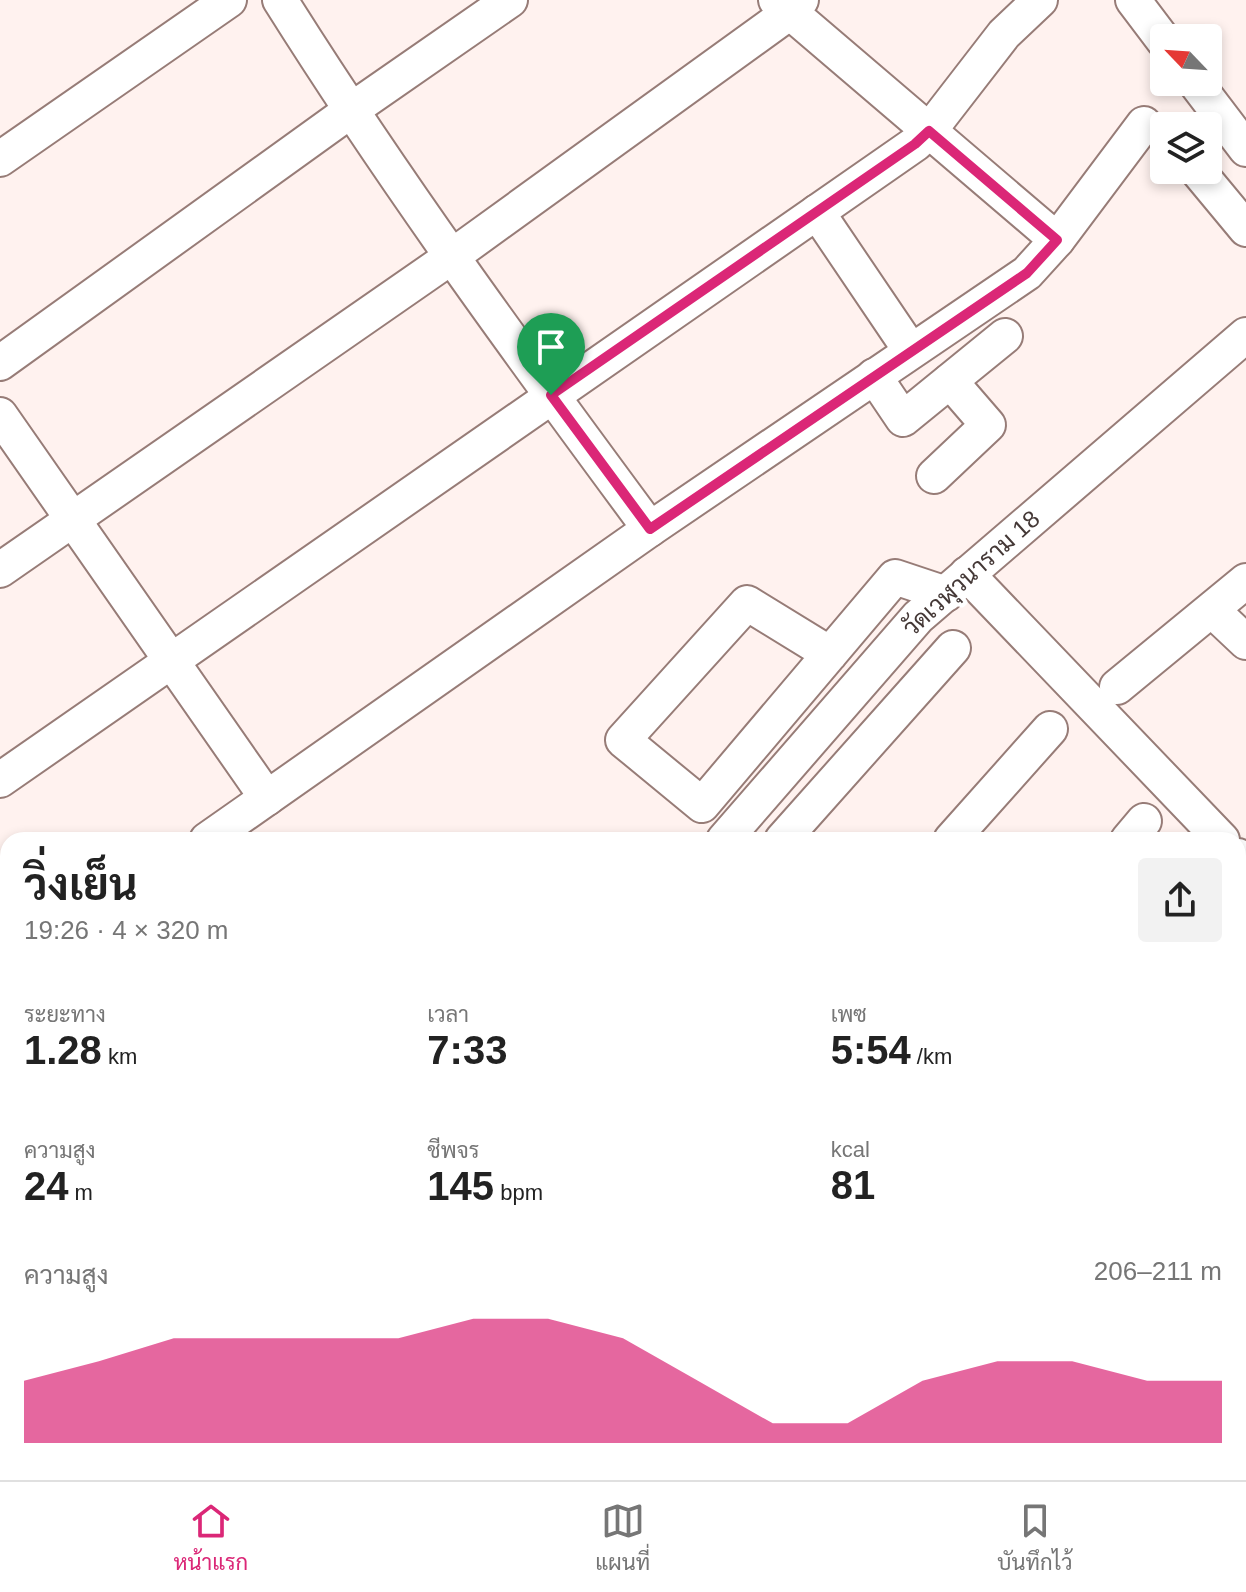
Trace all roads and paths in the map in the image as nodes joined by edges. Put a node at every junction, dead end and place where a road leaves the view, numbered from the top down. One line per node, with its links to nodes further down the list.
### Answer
1 (229, 0): 13 (street)
2 (280, 0): 9 (street)
3 (510, 0): 9 (street)
4 (1040, 0): 11 (street)
5 (1133, 0): 7 (street)
6 (789, 4): 11 (street); 18 (street)
7 (1151, 24)
8 (1206, 96): 12 (street)
9 (350, 111): 18 (street); 22 (street)
10 (1144, 124): 17 (street)
11 (929, 131): 15 (street); 17 (street)
12 (1246, 149)
13 (0, 159)
14 (1209, 184): 16 (street)
15 (817, 212): 21 (street); 25 (street)
16 (1246, 229)
17 (1057, 240): 21 (street)
18 (451, 257): 25 (street); 28 (street)
19 (1246, 335): 32 (street, วัดเวฬุวนาราม 18)
20 (1005, 336): 24 (street)
21 (911, 351): 23 (street)
22 (0, 363)
23 (874, 376): 24 (street); 29 (street)
24 (950, 381): 27 (street)
25 (551, 395): 29 (street); 37 (street)
26 (0, 415): 28 (street)
27 (934, 476)
28 (73, 520): 30 (street); 37 (street)
29 (650, 529): 41 (street)
30 (0, 570)
31 (1246, 581): 33 (street)
32 (956, 584): 36 (street); 43 (street, วัดเวฬุวนาราม 18); 46 (street)
33 (1212, 610): 34 (street); 38 (street)
34 (1246, 642)
35 (953, 648): 44 (street)
36 (830, 654): 36 (street)
37 (171, 661): 40 (street); 41 (street)
38 (1117, 687)
39 (1050, 729): 45 (street)
40 (0, 780)
41 (267, 798): 42 (street)
42 (218, 832)
43 (731, 832)
44 (789, 832)
45 (958, 832)
46 (1214, 832)

